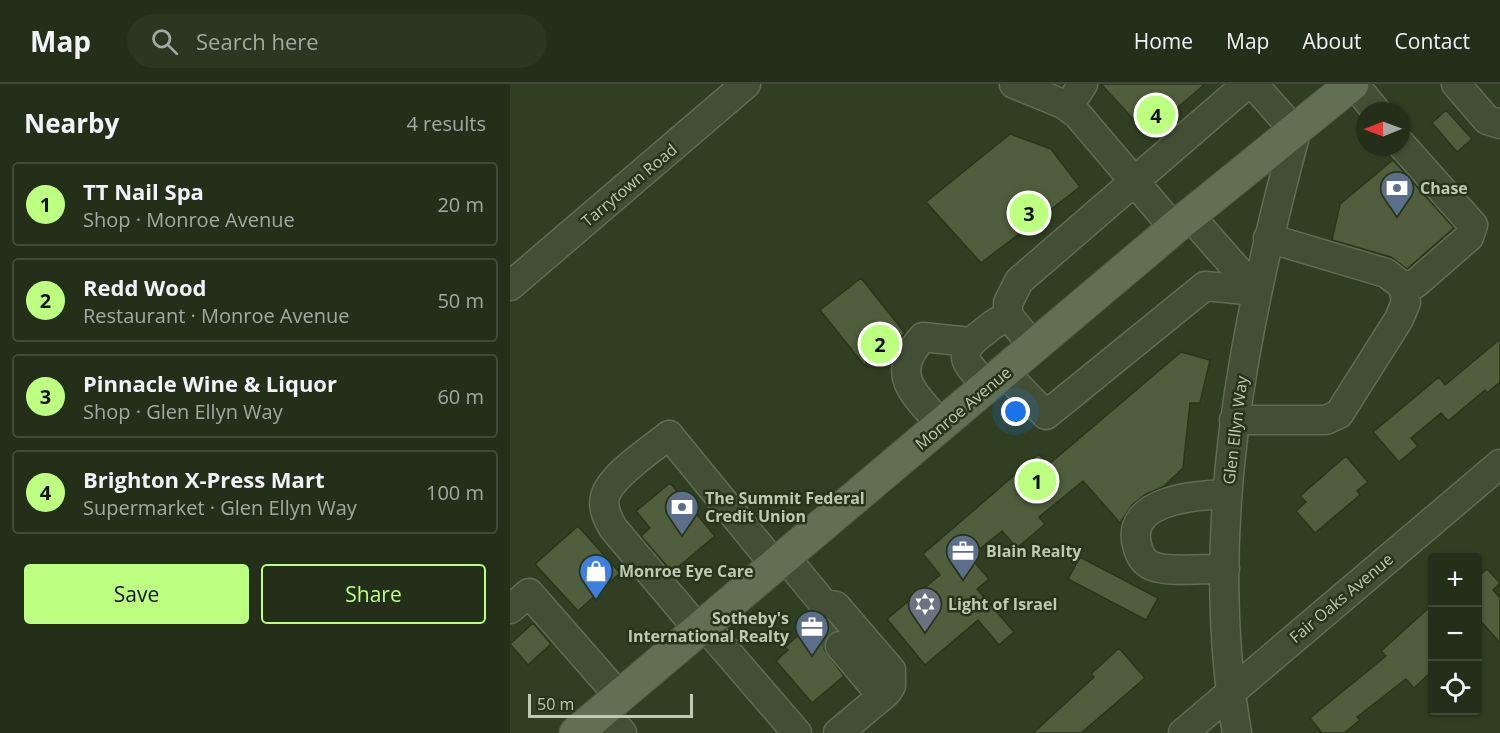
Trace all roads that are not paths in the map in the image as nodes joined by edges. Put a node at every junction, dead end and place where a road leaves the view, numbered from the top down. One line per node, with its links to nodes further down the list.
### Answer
1 (747, 84): 15 (street, Tarrytown Road)
2 (1014, 84): 7 (street)
3 (1247, 84): 12 (street)
4 (1253, 84): 10 (street)
5 (1353, 84): 8 (street); 10 (main road, Monroe Avenue)
6 (1456, 84): 9 (street)
7 (1075, 96): 12 (street)
8 (1368, 102)
9 (1500, 124)
10 (1296, 132): 13 (main road, Monroe Avenue); 14 (street, Glen Ellyn Way)
11 (1410, 154): 16 (street)
12 (1134, 181): 13 (street); 18 (street)
13 (1182, 222): 17 (street); 20 (main road, Monroe Avenue)
14 (1268, 238): 16 (street); 17 (street, Glen Ellyn Way)
15 (510, 286)
16 (1403, 286): 22 (street)
17 (1256, 291): 21 (street); 22 (street, Glen Ellyn Way)
18 (1008, 318): 19 (street); 20 (street)
19 (970, 342): 21 (street); 23 (street)
20 (1034, 346): 21 (main road, Monroe Avenue)
21 (997, 380): 23 (main road, Monroe Avenue)
22 (1234, 420): 25 (street, Glen Ellyn Way)
23 (942, 426): 26 (main road, Monroe Avenue)
24 (1500, 464): 32 (street, Fair Oaks Avenue)
25 (1227, 494): 27 (street, Glen Ellyn Way); 27 (street)
26 (780, 561): 29 (street); 30 (main road, Monroe Avenue); 30 (street)
27 (1225, 569): 32 (street, Glen Ellyn Way)
28 (510, 609): 33 (street)
29 (833, 627): 31 (street); 31 (street)
30 (701, 628): 33 (main road, Monroe Avenue); 35 (street)
31 (886, 691): 36 (street)
32 (1232, 691): 37 (street, Fair Oaks Avenue); 38 (street, Glen Ellyn Way)
33 (615, 714): 34 (main road, Monroe Avenue)
34 (576, 733)
35 (796, 733)
36 (838, 733)
37 (1183, 733)
38 (1237, 733)

